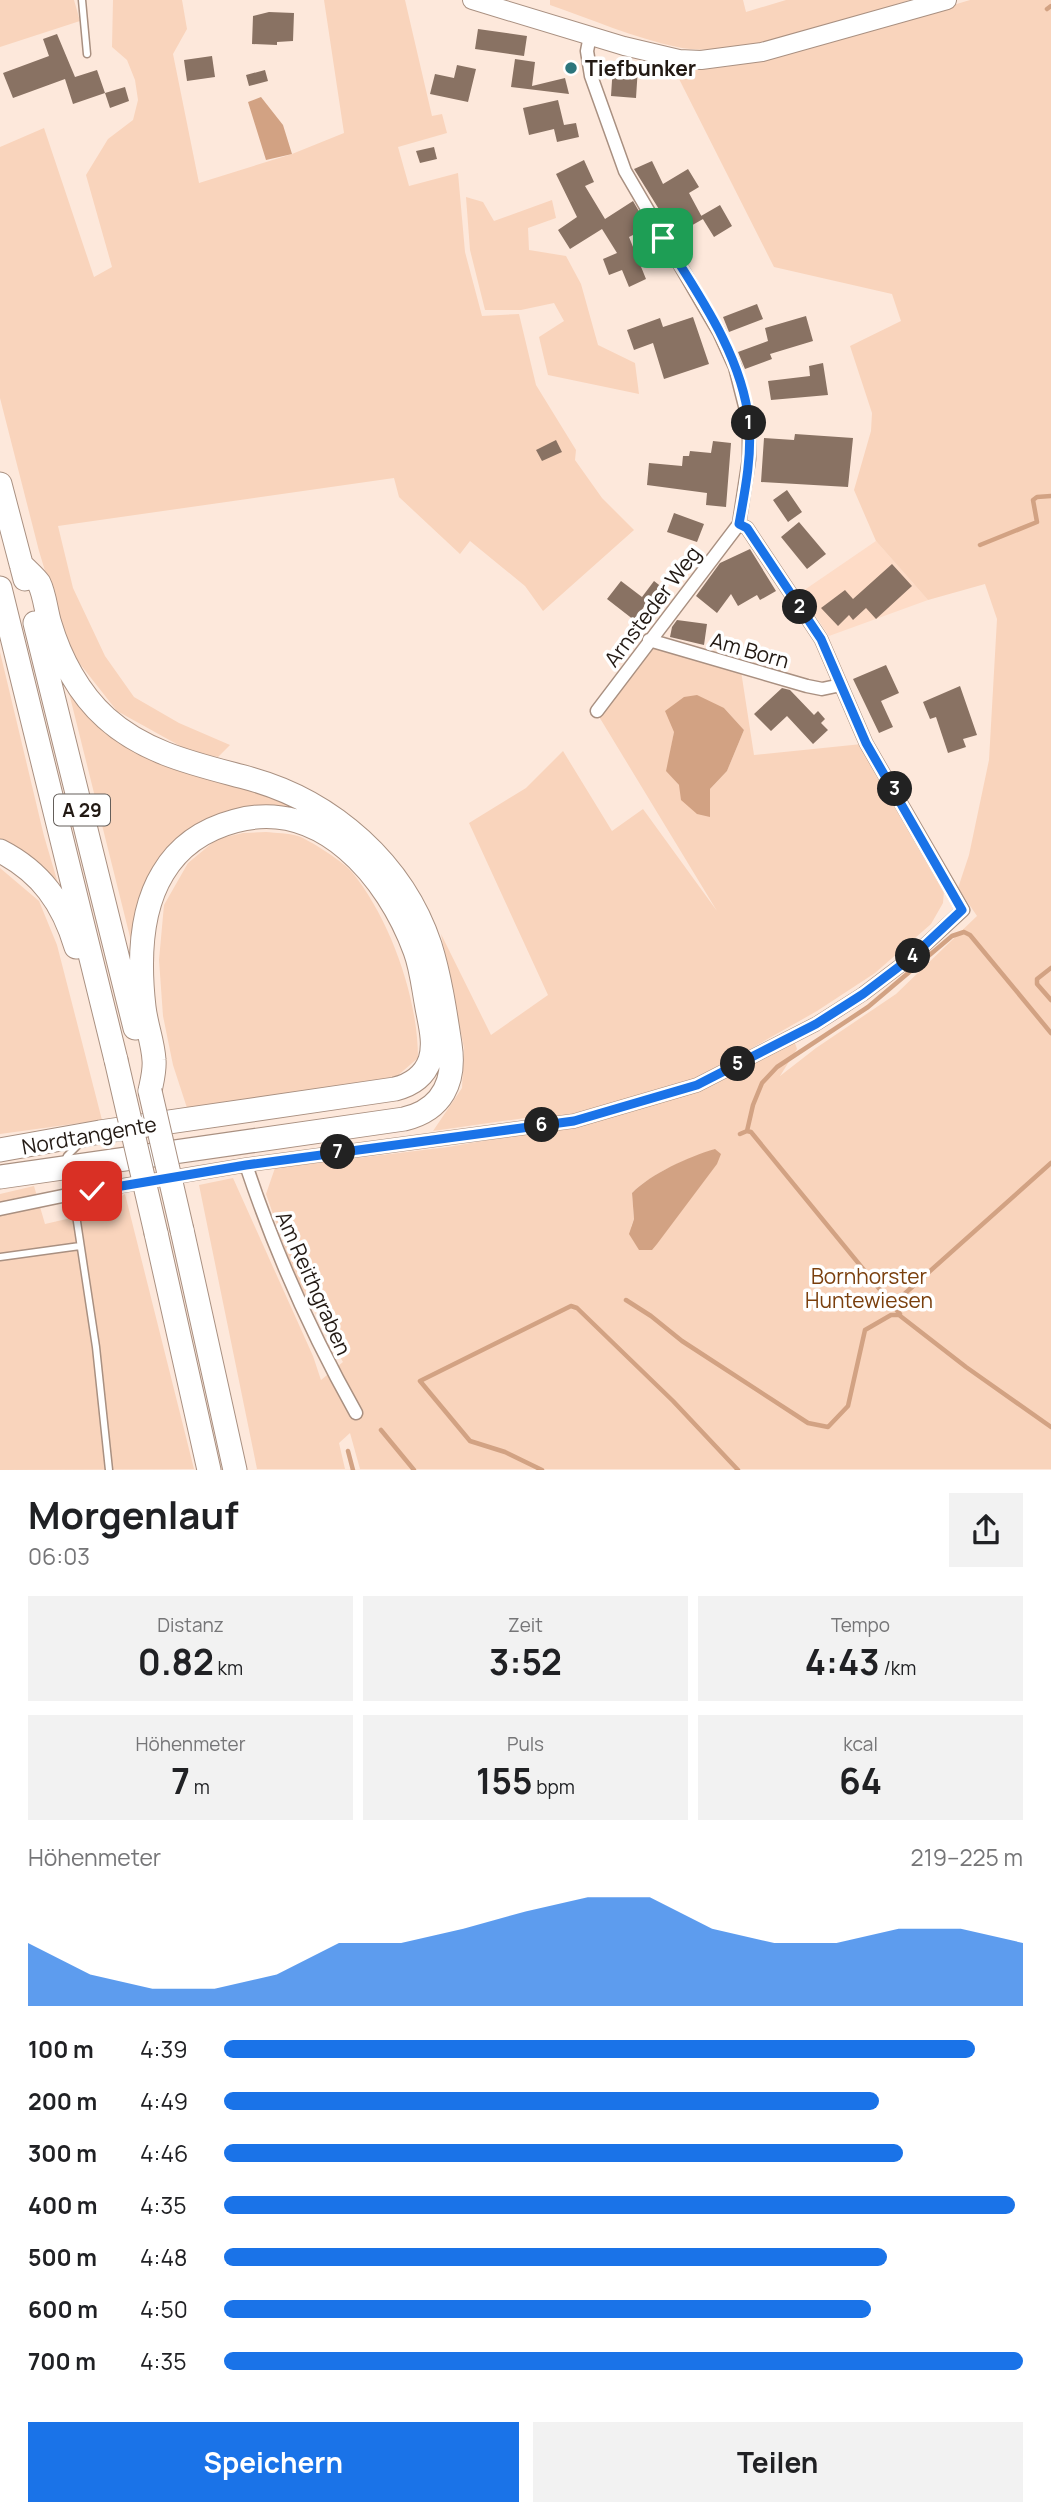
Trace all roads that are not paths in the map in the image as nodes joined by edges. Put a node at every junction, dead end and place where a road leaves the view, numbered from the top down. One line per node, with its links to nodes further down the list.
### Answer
1 (82, 0): 5 (lane)
2 (472, 0): 4 (main road)
3 (947, 0): 4 (main road)
4 (590, 36): 7 (street)
5 (87, 54)
6 (0, 484): 8 (highway, A 29)
7 (739, 524): 10 (street, Arnsteder Weg); 11 (street)
8 (21, 564): 15 (highway, A 29); 20 (highway, Nordtangente)
9 (0, 588): 14 (highway, A 29)
10 (649, 640): 11 (street, Am Born); 12 (street, Arnsteder Weg)
11 (841, 685): 18 (street)
12 (597, 711)
13 (0, 851): 14 (highway)
14 (114, 1052): 26 (highway, A 29, bridge)
15 (147, 1055): 16 (highway, Nordtangente); 27 (highway, A 29, bridge)
16 (100, 1132): 17 (highway, Nordtangente); 20 (lane)
17 (0, 1150)
18 (246, 1165): 20 (street); 24 (street, Am Reithgraben)
19 (0, 1177): 20 (highway, Nordtangente)
20 (69, 1183): 21 (street); 22 (lane)
21 (0, 1209)
22 (80, 1246): 23 (lane); 25 (lane)
23 (0, 1257)
24 (356, 1413)
25 (109, 1469)
26 (209, 1469)
27 (235, 1469)

